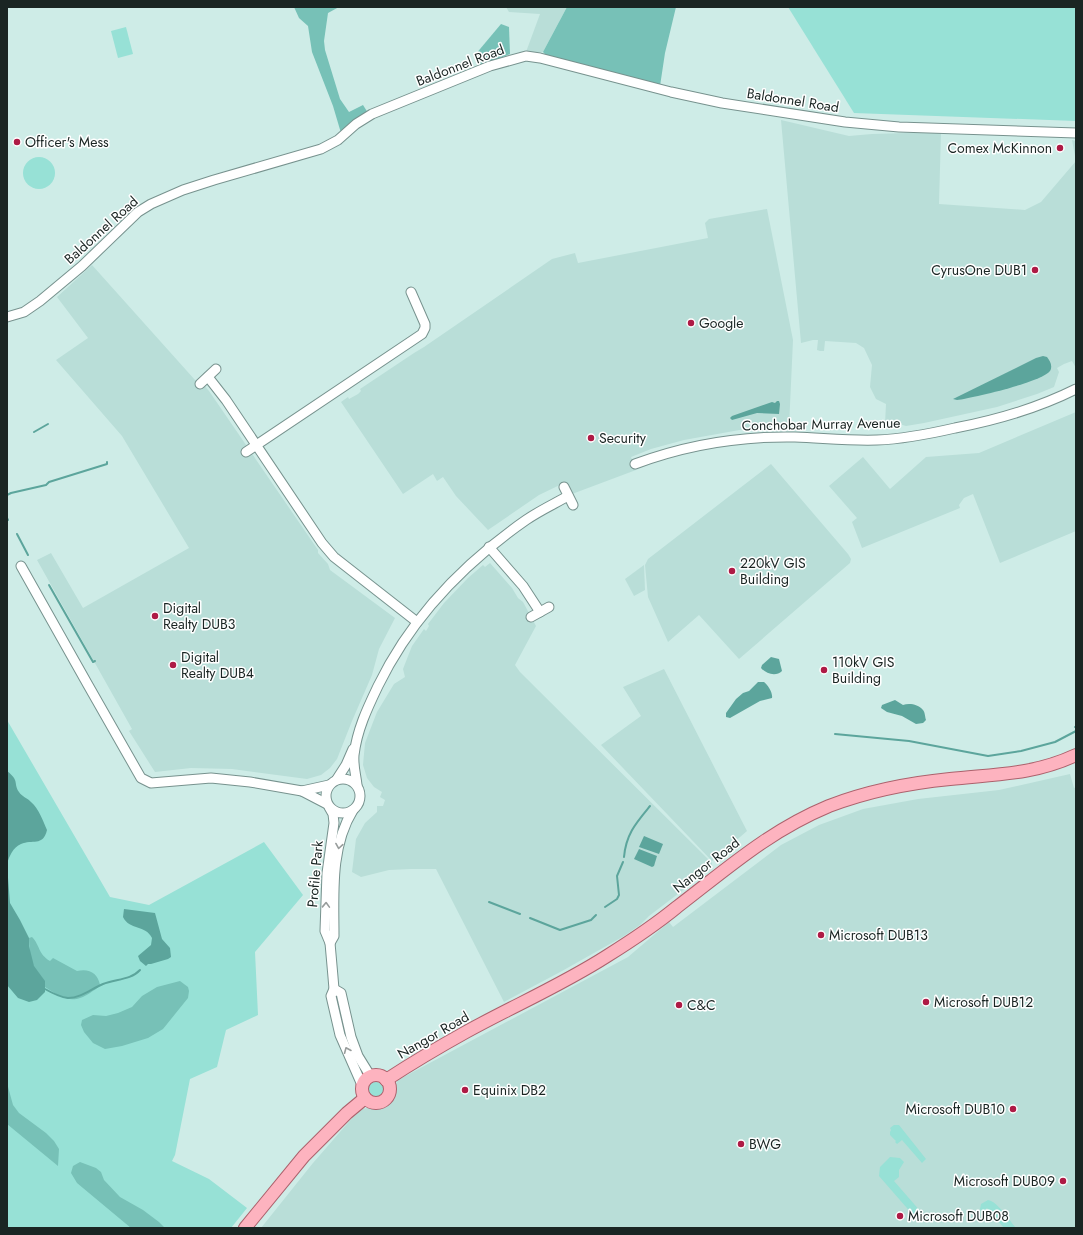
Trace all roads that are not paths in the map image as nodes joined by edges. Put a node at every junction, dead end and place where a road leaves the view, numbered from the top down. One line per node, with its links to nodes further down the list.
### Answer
1 (1076, 133): 3 (street, Baldonnel Road)
2 (411, 292): 8 (street)
3 (7, 318)
4 (216, 369): 5 (street)
5 (208, 377): 6 (street); 8 (street)
6 (200, 384)
7 (1076, 389): 10 (street, Conchobar Murray Avenue)
8 (256, 445): 9 (street); 17 (street)
9 (246, 452)
10 (635, 464)
11 (564, 487): 12 (street)
12 (489, 547): 15 (street); 17 (street)
13 (21, 566): 23 (street)
14 (549, 607): 15 (street)
15 (540, 612): 16 (street)
16 (531, 617)
17 (417, 622): 18 (street)
18 (356, 742): 20 (street); 22 (street)
19 (1076, 755): 27 (main road, Nangor Road)
20 (337, 779): 21 (street); 22 (street)
21 (329, 785): 23 (street); 24 (street)
22 (357, 785): 25 (street)
23 (302, 791): 24 (street)
24 (328, 806): 25 (street); 26 (street, Profile Park, one-way to 24)
25 (354, 810): 26 (street, Profile Park, one-way to 26)
26 (330, 943): 28 (street, Profile Park)
27 (386, 1080): 28 (main road); 29 (main road)
28 (367, 1081): 29 (main road)
29 (365, 1098): 30 (main road)
30 (246, 1228)

